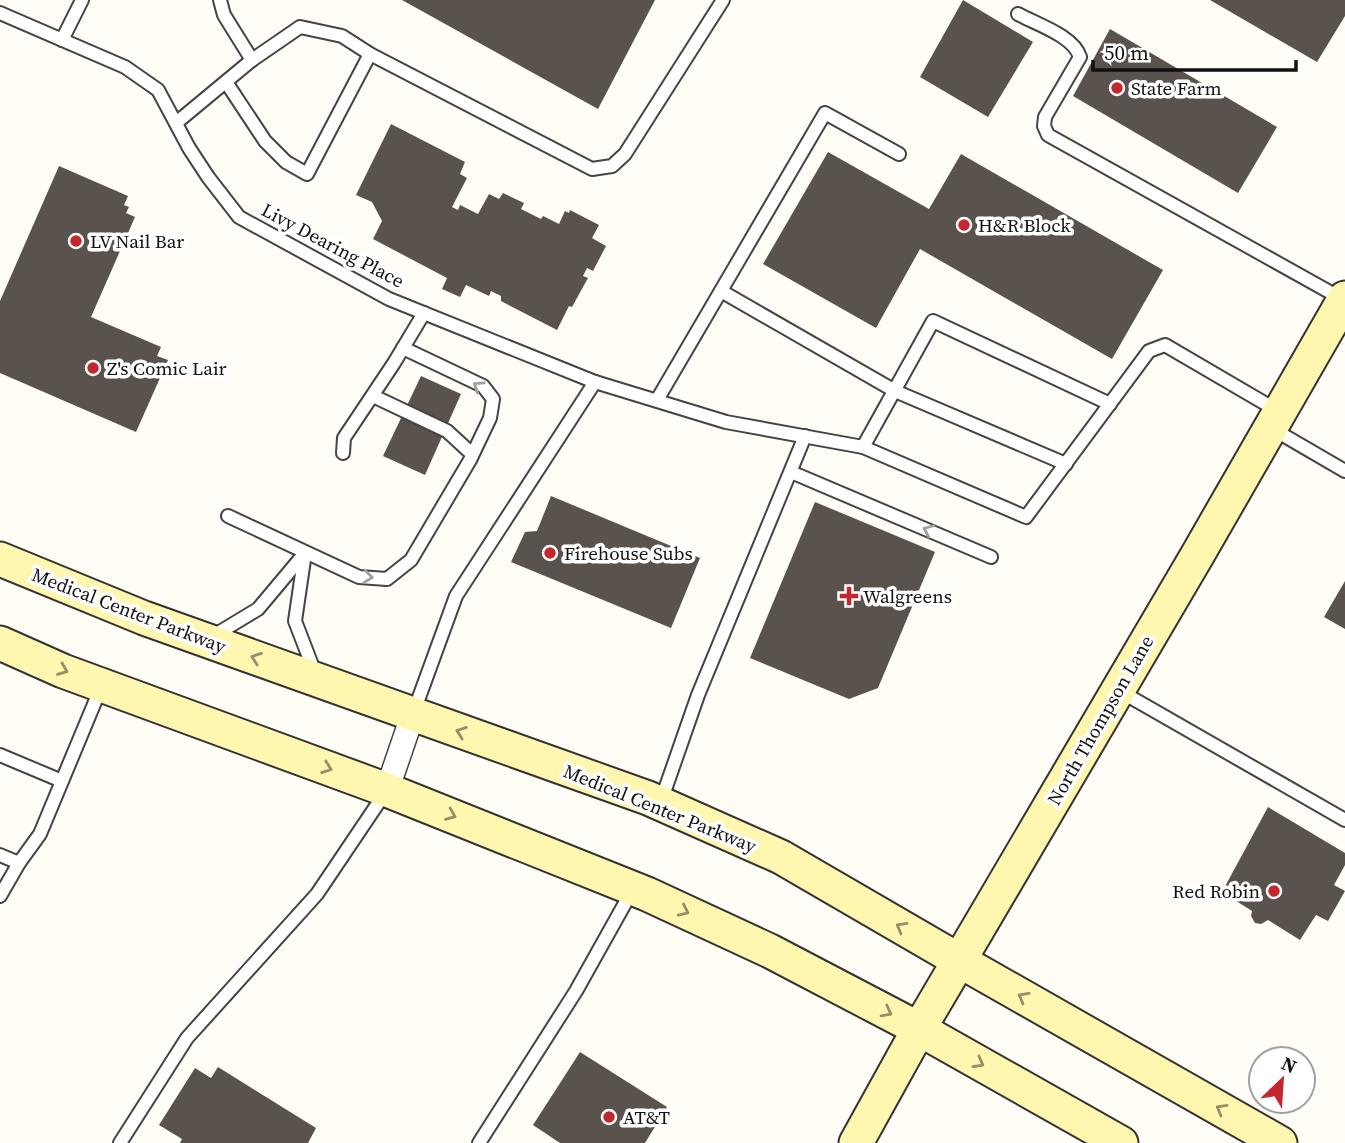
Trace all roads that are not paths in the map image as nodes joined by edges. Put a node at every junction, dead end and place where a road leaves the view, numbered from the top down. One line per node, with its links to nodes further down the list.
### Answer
1 (82, 0): 6 (lane)
2 (220, 0): 8 (lane)
3 (723, 0): 7 (lane)
4 (0, 13): 6 (lane, Livy Dearing Place)
5 (1018, 14): 13 (lane)
6 (62, 40): 10 (lane, Livy Dearing Place)
7 (370, 54): 8 (lane); 9 (lane)
8 (252, 60): 9 (lane)
9 (226, 82): 10 (lane)
10 (176, 123): 14 (lane, Livy Dearing Place)
11 (899, 154): 12 (lane)
12 (721, 291): 17 (lane); 19 (lane)
13 (1344, 299): 21 (main road, North Thompson Lane)
14 (424, 313): 15 (lane); 16 (lane, Livy Dearing Place)
15 (403, 348): 18 (lane); 25 (lane, one-way to 15)
16 (595, 382): 19 (lane, Livy Dearing Place); 38 (lane)
17 (895, 391): 20 (lane); 23 (lane); 26 (lane)
18 (373, 396): 24 (lane); 25 (lane)
19 (657, 400): 22 (lane, Livy Dearing Place)
20 (1110, 404): 21 (lane); 26 (lane)
21 (1275, 420): 27 (lane); 37 (main road, North Thompson Lane)
22 (805, 436): 23 (lane, Livy Dearing Place); 28 (lane)
23 (863, 447): 26 (lane, Livy Dearing Place)
24 (343, 453)
25 (472, 454): 30 (lane, one-way to 25)
26 (1066, 464)
27 (1345, 471)
28 (791, 472): 31 (lane, one-way to 28); 42 (lane)
29 (228, 516): 30 (lane)
30 (305, 553): 33 (lane); 35 (lane)
31 (991, 557)
32 (0, 559): 33 (main road, Medical Center Parkway)
33 (206, 640): 35 (main road, Medical Center Parkway, one-way to 33)
34 (0, 643): 36 (main road, one-way to 36)
35 (317, 680): 38 (main road, Medical Center Parkway)
36 (102, 685): 40 (lane); 41 (main road, one-way to 41)
37 (1118, 690): 43 (lane); 48 (main road, North Thompson Lane)
38 (413, 714): 41 (street); 42 (main road, Medical Center Parkway, one-way to 38)
39 (0, 755): 40 (lane)
40 (62, 781): 45 (lane)
41 (387, 790): 46 (main road, one-way to 46); 50 (lane)
42 (660, 804): 48 (main road, Medical Center Parkway, one-way to 42)
43 (1345, 820)
44 (0, 855): 45 (lane)
45 (19, 863): 47 (lane)
46 (634, 889): 49 (main road, one-way to 49); 51 (lane)
47 (0, 896)
48 (960, 961): 49 (main road, North Thompson Lane); 54 (main road, Medical Center Parkway, one-way to 48)
49 (919, 1029): 52 (main road, North Thompson Lane); 53 (main road, one-way to 53)
50 (120, 1143)
51 (479, 1143)
52 (856, 1143)
53 (1121, 1143)
54 (1280, 1143)

